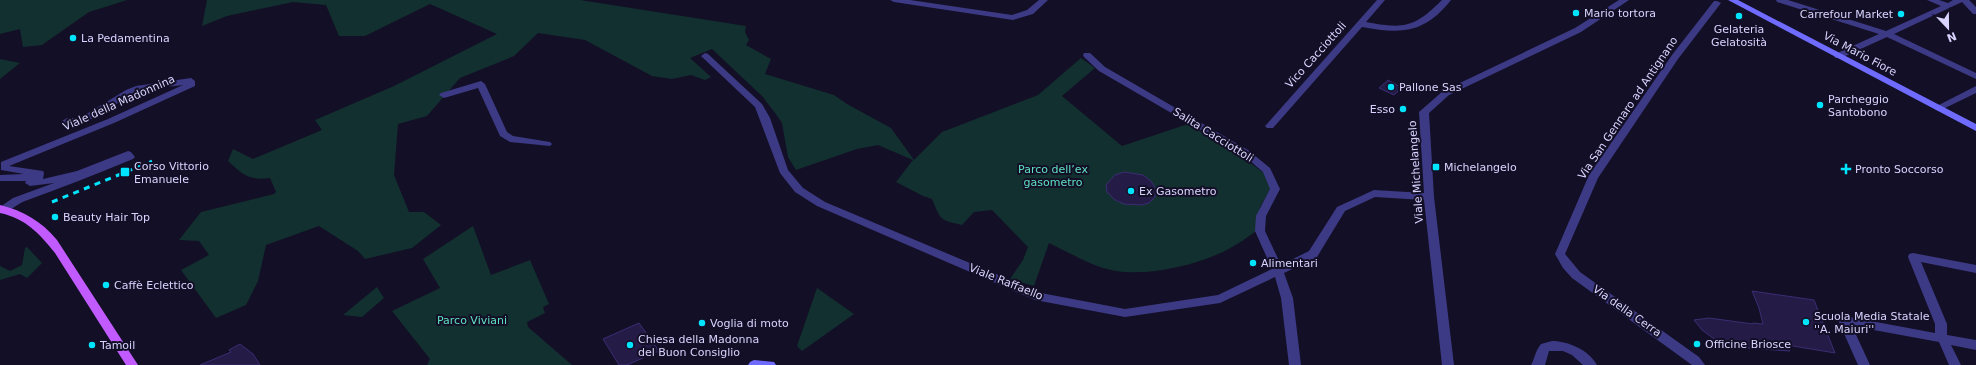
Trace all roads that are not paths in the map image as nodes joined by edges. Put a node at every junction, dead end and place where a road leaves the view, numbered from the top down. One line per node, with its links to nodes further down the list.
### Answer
1 (894, 0): 12 (street)
2 (1044, 0): 12 (street)
3 (1381, 0): 16 (street, Vico Cacciottoli)
4 (1447, 0): 16 (street)
5 (1625, 0): 31 (street, Viale Michelangelo)
6 (1732, 0): 20 (street, Via Mario Fiore)
7 (1780, 0): 11 (street)
8 (1931, 0): 14 (street)
9 (1960, 0): 14 (street)
10 (1965, 0): 15 (street)
11 (1794, 2): 17 (street)
12 (937, 3)
13 (1717, 3): 33 (street, Via San Gennaro ad Antignano)
14 (1947, 5): 17 (street)
15 (1975, 10)
16 (1360, 24): 26 (street, Vico Cacciottoli)
17 (1888, 34): 20 (street); 21 (street)
18 (1086, 55): 35 (street, Salita Cacciottoli)
19 (705, 56): 35 (street, Viale Raffaello)
20 (1838, 56): 24 (street, Via Mario Fiore)
21 (1976, 76)
22 (1976, 89): 24 (street)
23 (444, 95): 28 (street)
24 (1938, 108): 27 (street, Via Mario Fiore)
25 (67, 121): 29 (street, Viale della Madonnina)
26 (1270, 126)
27 (1976, 128)
28 (546, 144)
29 (0, 178)
30 (0, 184): 32 (street)
31 (1429, 197): 35 (street, Viale Raffaello); 42 (street, Viale Michelangelo)
32 (2, 209): 38 (main road)
33 (1560, 254): 45 (street, Via della Cerra)
34 (1976, 269): 36 (street)
35 (1278, 271): 41 (street, Salita Cacciottoli)
36 (1942, 338): 37 (street); 46 (street); 47 (street)
37 (1976, 345)
38 (132, 365)
39 (754, 365): 40 (street)
40 (770, 365)
41 (1295, 365)
42 (1448, 365)
43 (1537, 365): 44 (street)
44 (1591, 365)
45 (1699, 365)
46 (1864, 365)
47 (1955, 365)

